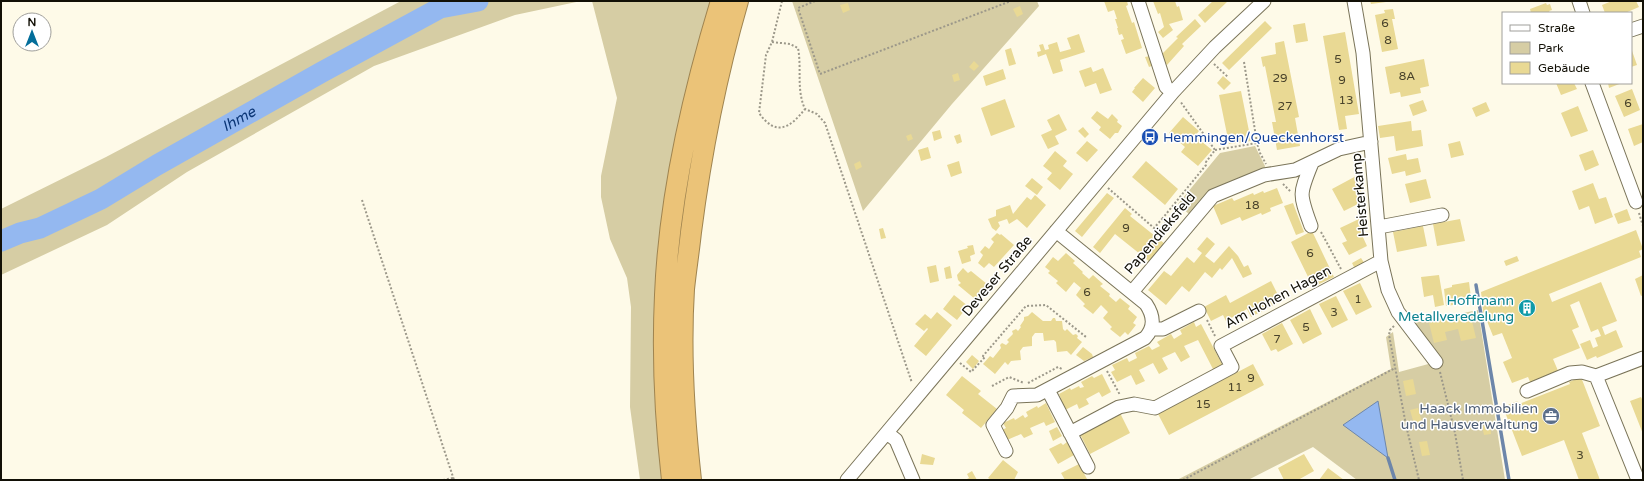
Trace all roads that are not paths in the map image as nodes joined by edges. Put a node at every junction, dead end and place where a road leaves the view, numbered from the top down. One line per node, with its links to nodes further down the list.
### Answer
1 (721, 1): 32 (highway)
2 (738, 1): 33 (highway)
3 (1138, 1): 11 (street)
4 (1264, 1): 11 (street, Deveser Straße)
5 (1354, 1): 12 (street, Heisterkamp)
6 (1578, 1): 7 (street)
7 (1583, 12)
8 (1643, 26): 9 (street)
9 (1632, 30)
10 (1592, 84): 14 (street)
11 (1173, 92): 18 (street, Deveser Straße)
12 (1371, 142): 13 (street, Papendieksfeld); 17 (street, Heisterkamp)
13 (1312, 163): 16 (street); 20 (street, Papendieksfeld)
14 (1636, 202)
15 (1442, 215): 17 (street)
16 (1311, 226)
17 (1379, 227): 19 (street, Heisterkamp)
18 (1056, 231): 20 (street); 29 (street, Deveser Straße)
19 (1381, 261): 24 (street, Heisterkamp); 28 (street, Am Hohen Hagen)
20 (1132, 292): 22 (street)
21 (1199, 311): 22 (street)
22 (1152, 329): 26 (street)
23 (1643, 358): 25 (street)
24 (1436, 362)
25 (1596, 376): 27 (street); 36 (street)
26 (1048, 390): 28 (street); 30 (street)
27 (1527, 391)
28 (1070, 432): 31 (street)
29 (887, 433): 34 (street, Deveser Straße); 35 (street)
30 (1006, 451)
31 (1088, 467)
32 (672, 480)
33 (691, 480)
34 (847, 480)
35 (912, 480)
36 (1638, 480)

